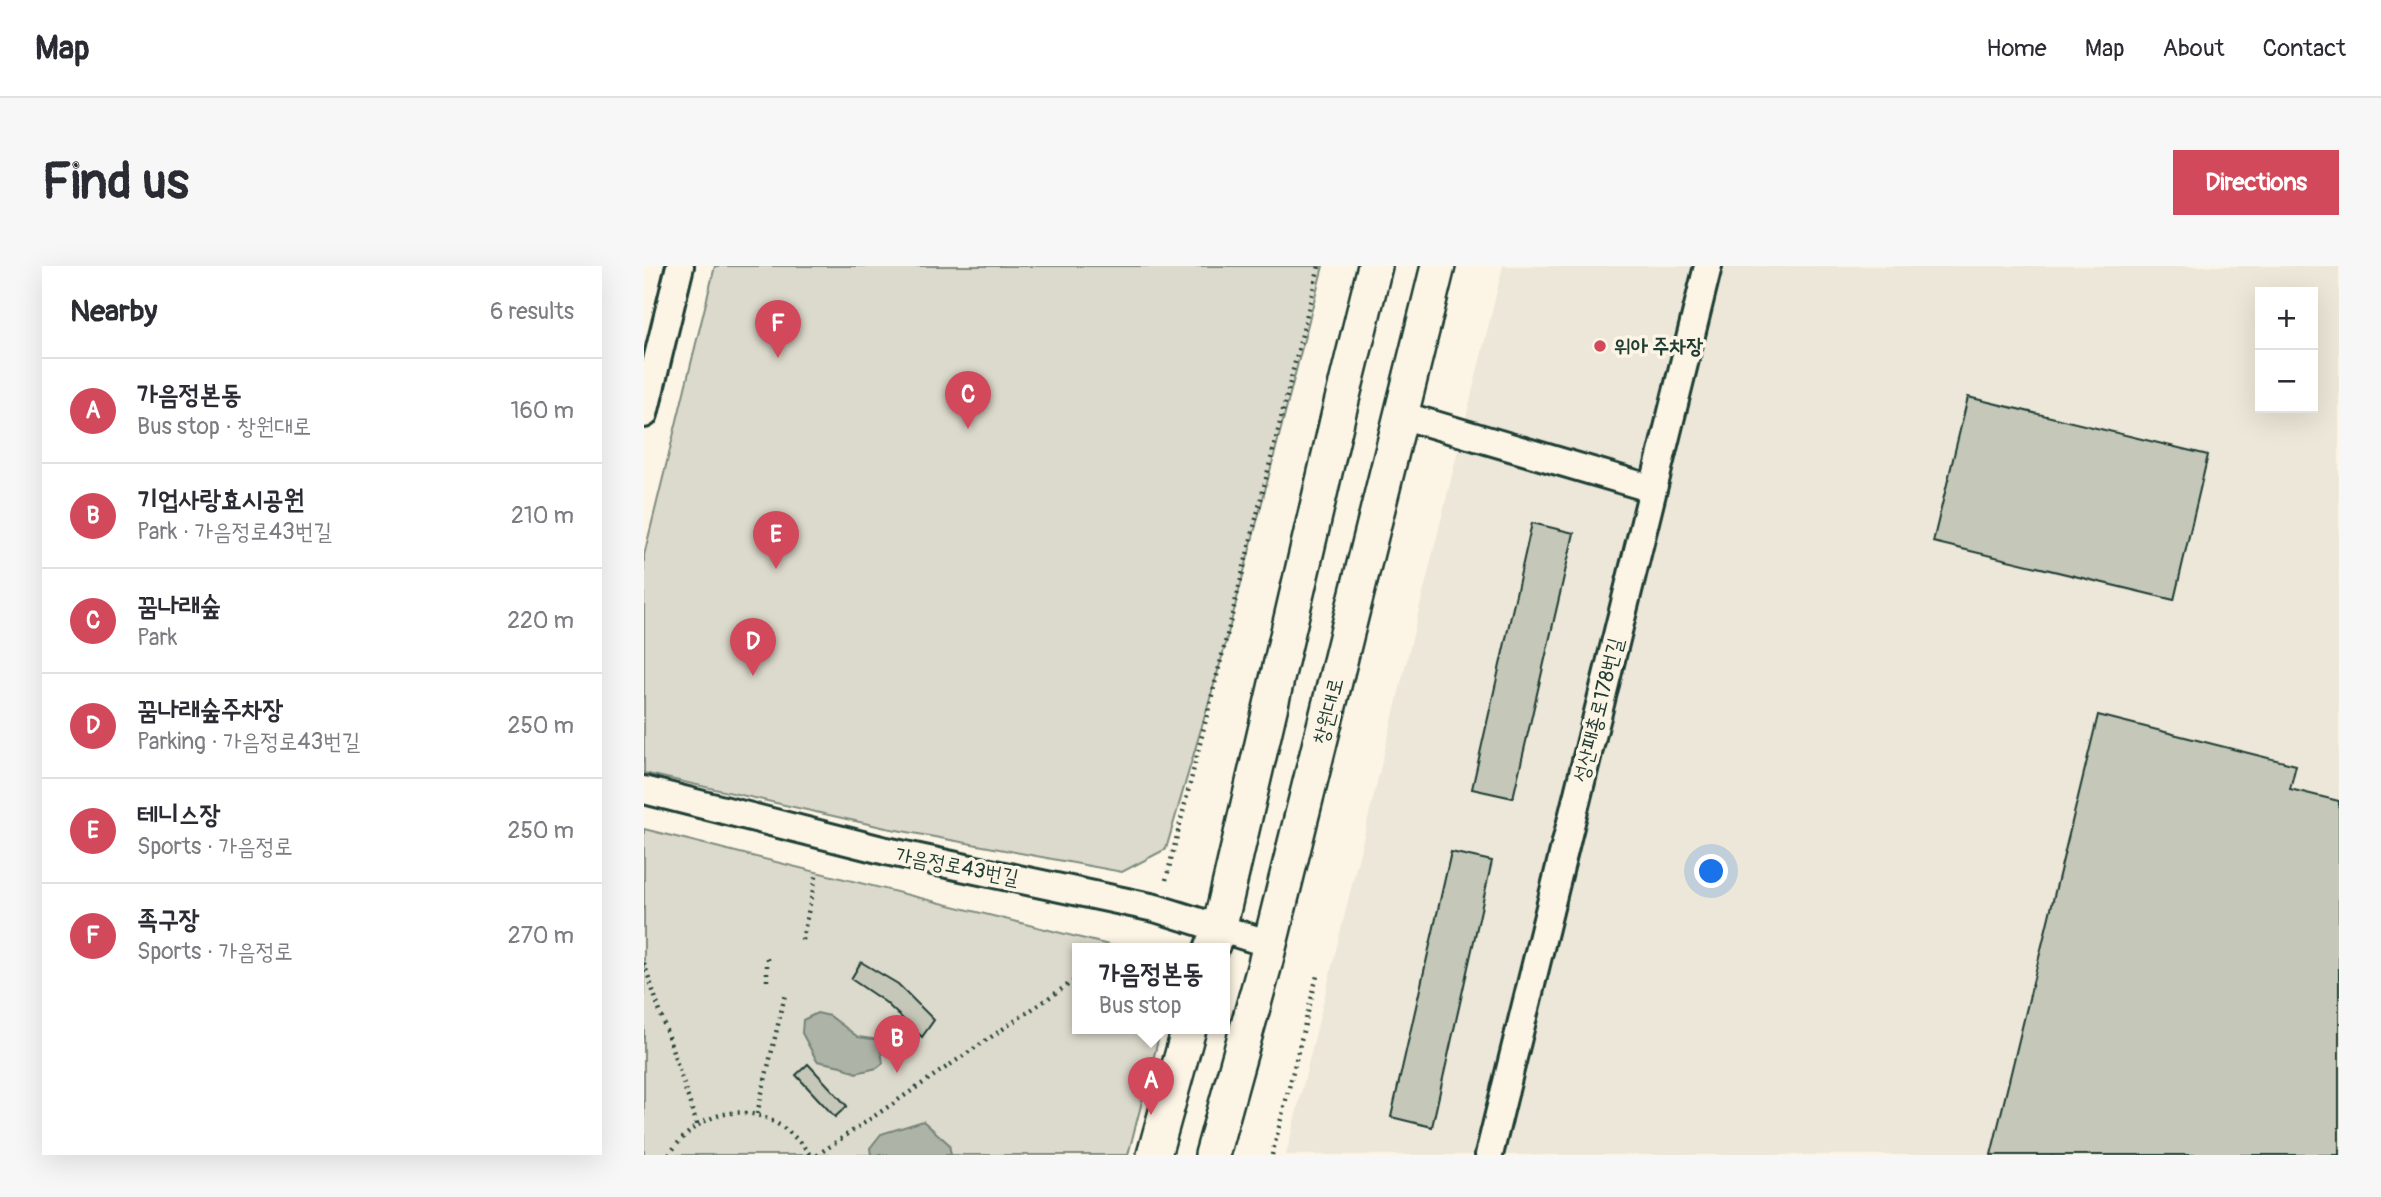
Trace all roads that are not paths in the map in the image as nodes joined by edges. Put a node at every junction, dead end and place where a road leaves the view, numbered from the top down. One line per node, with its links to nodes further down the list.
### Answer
1 (680, 266): 5 (street)
2 (1375, 266): 9 (main road)
3 (1438, 266): 6 (main road, 창원대로)
4 (1708, 266): 7 (street, 성산패총로178번길)
5 (644, 414)
6 (1401, 415): 7 (street); 10 (main road, 창원대로)
7 (1653, 489): 14 (street, 성산패총로178번길)
8 (644, 790): 9 (street, 가음정로43번길)
9 (1215, 939): 10 (street, 가음정로43번길)
10 (1270, 944): 13 (main road, 창원대로)
11 (1188, 1034): 12 (main road)
12 (1154, 1155)
13 (1212, 1155)
14 (1489, 1155)

